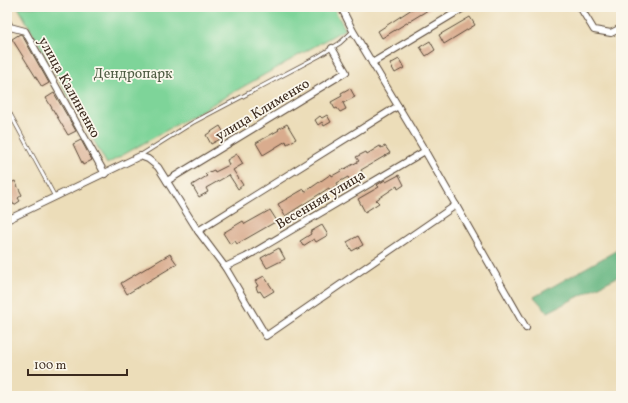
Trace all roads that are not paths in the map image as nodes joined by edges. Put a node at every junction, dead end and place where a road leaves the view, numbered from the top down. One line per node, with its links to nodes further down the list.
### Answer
1 (341, 7): 8 (street)
2 (465, 7): 10 (street)
3 (488, 7): 4 (street)
4 (495, 7)
5 (580, 7): 7 (street)
6 (7, 21): 15 (street, улица Калиненко)
7 (621, 28)
8 (353, 31): 9 (lane); 10 (street)
9 (332, 48): 14 (lane); 16 (street, улица Клименко)
10 (372, 62): 11 (street)
11 (398, 106): 13 (street); 20 (street)
12 (7, 108): 17 (lane)
13 (425, 151): 18 (street); 21 (street, Весенняя улица)
14 (140, 156): 15 (street); 16 (street)
15 (105, 174): 17 (street)
16 (167, 181): 20 (street)
17 (56, 197): 19 (street)
18 (456, 205): 21 (street); 22 (street)
19 (7, 220)
20 (198, 231): 21 (street)
21 (225, 267)
22 (526, 328)

